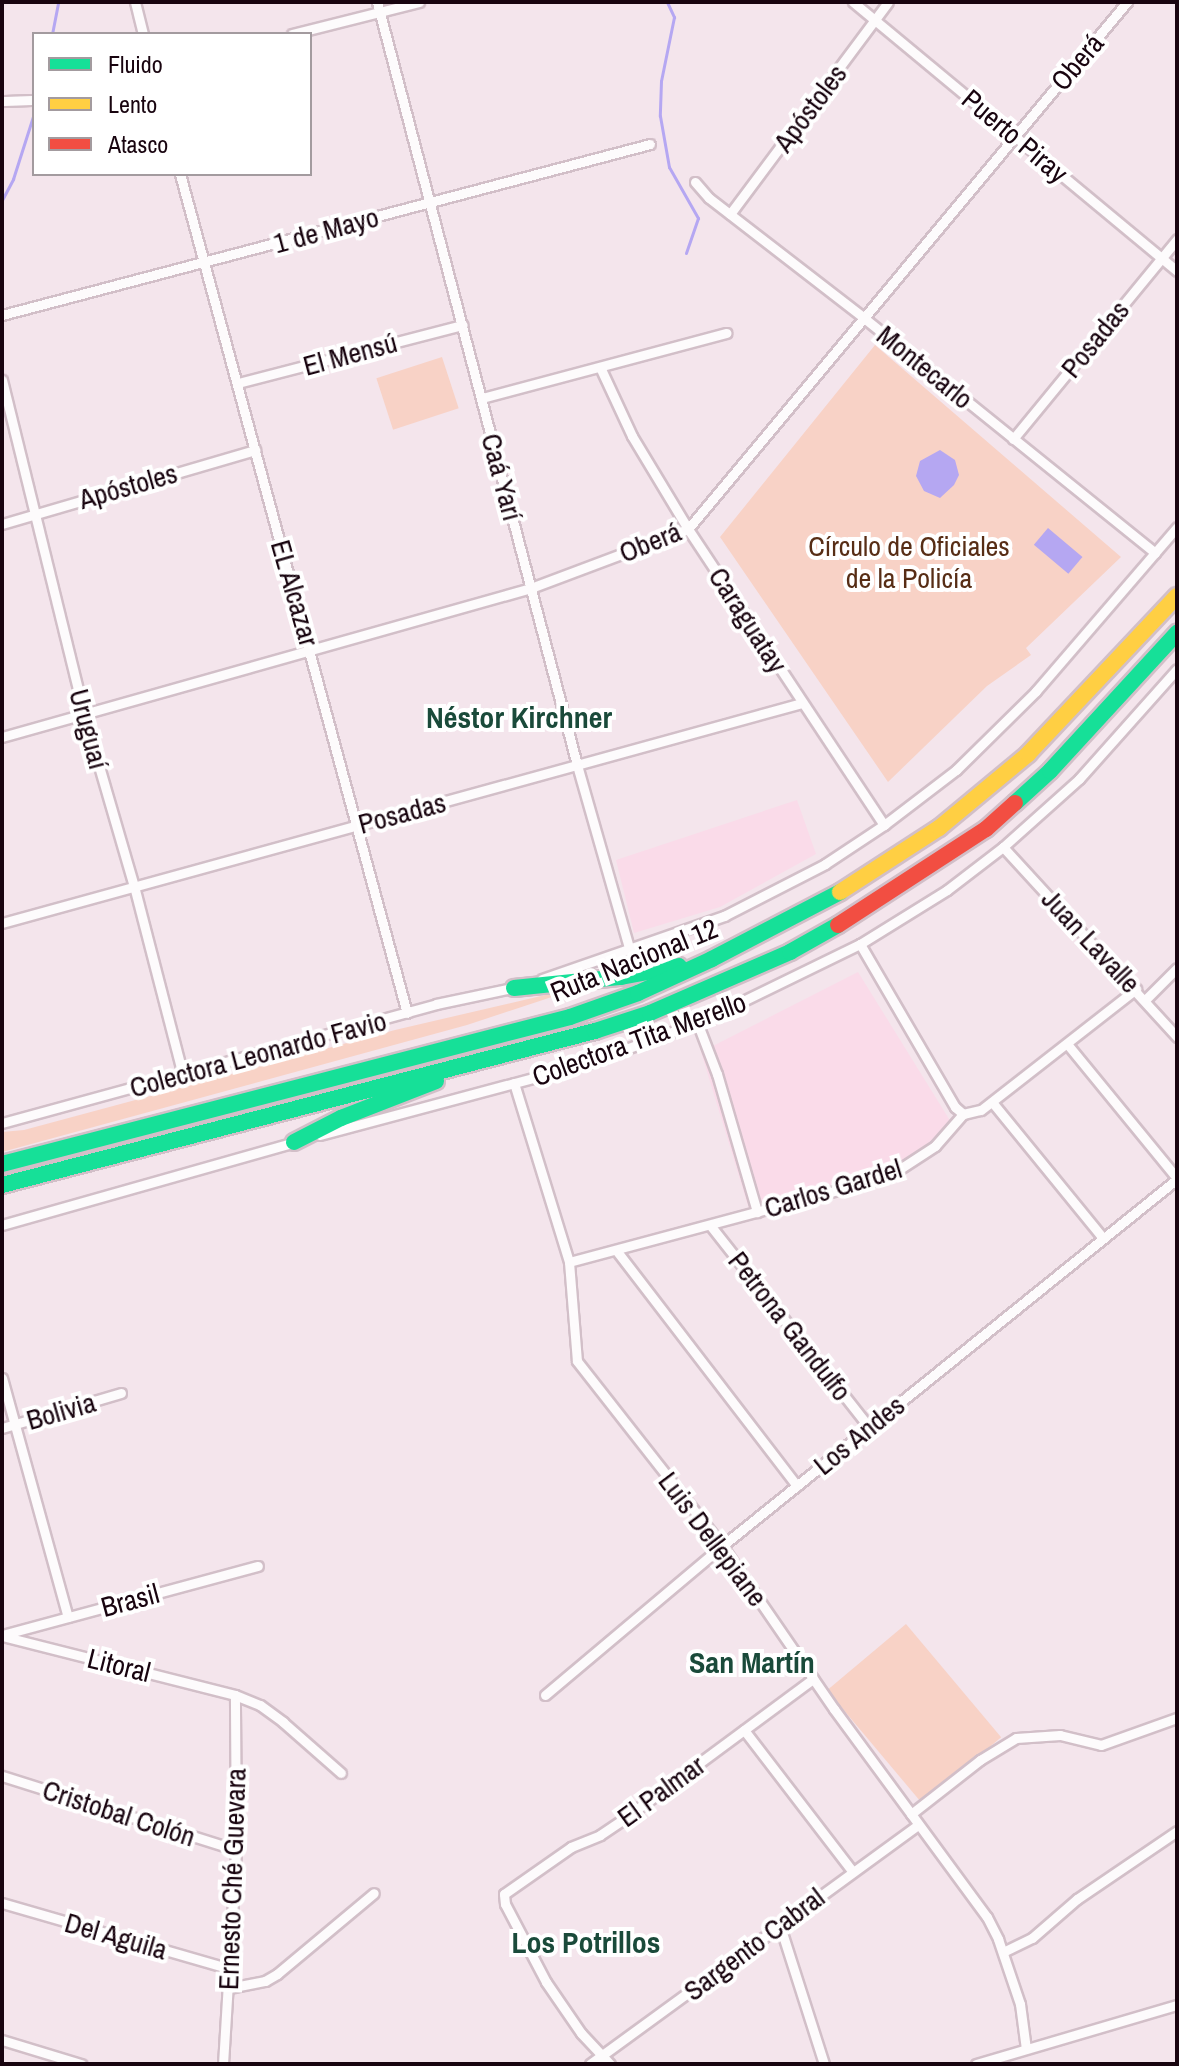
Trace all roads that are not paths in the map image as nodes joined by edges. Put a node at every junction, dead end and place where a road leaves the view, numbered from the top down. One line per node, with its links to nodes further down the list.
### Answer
1 (135, 2): 8 (street)
2 (419, 2): 6 (street)
3 (853, 2): 7 (street, Puerto Piray)
4 (888, 2): 7 (street, Apóstoles)
5 (1127, 2): 12 (street, Oberá)
6 (378, 7): 9 (street); 16 (street, Caá Yarí)
7 (875, 20): 12 (street, Puerto Piray); 17 (street, Apóstoles)
8 (142, 32)
9 (298, 32)
10 (32, 100): 11 (street)
11 (2, 101)
12 (1015, 137): 19 (street, Puerto Piray); 23 (street, Oberá)
13 (650, 144): 16 (street, 1 de Mayo)
14 (181, 176): 20 (street, EL Alcazar)
15 (695, 182): 17 (street, Montecarlo)
16 (431, 203): 20 (street, 1 de Mayo); 24 (street, Caá Yarí)
17 (730, 214): 23 (street, Montecarlo)
18 (1177, 239): 19 (street, Posadas)
19 (1162, 258): 21 (street, Puerto Piray); 30 (street, Posadas)
20 (203, 261): 22 (street, 1 de Mayo); 28 (street, EL Alcazar)
21 (1177, 271)
22 (2, 315)
23 (864, 318): 30 (street, Montecarlo); 35 (street, Oberá)
24 (463, 325): 28 (street, El Mensú); 29 (street, Caá Yarí)
25 (726, 333): 26 (street)
26 (600, 367): 29 (street); 35 (street, Caraguatay)
27 (2, 380): 32 (street, Uruguaí)
28 (238, 383): 31 (street, EL Alcazar)
29 (482, 398): 37 (street, Caá Yarí)
30 (1013, 439): 36 (street, Montecarlo)
31 (255, 450): 32 (street, Apóstoles); 40 (street, EL Alcazar)
32 (35, 512): 33 (street, Apóstoles); 43 (street, Uruguaí)
33 (2, 524)
34 (1177, 527): 36 (street)
35 (688, 529): 37 (street, Oberá); 42 (street, Caraguatay)
36 (1155, 553): 47 (street)
37 (531, 588): 40 (street, Oberá); 45 (street, Caá Yarí)
38 (1177, 596): 53 (highway, Ruta Nacional 12)
39 (1177, 633): 62 (highway, Ruta Nacional 12)
40 (310, 648): 43 (street, Oberá); 46 (street, EL Alcazar)
41 (1177, 669): 48 (street, Colectora Tita Merello)
42 (802, 703): 45 (street, Posadas); 47 (street, Caraguatay)
43 (83, 711): 44 (street, Oberá); 49 (street, Uruguaí)
44 (2, 737)
45 (577, 765): 46 (street, Posadas); 52 (street, Caá Yarí)
46 (358, 825): 49 (street, Posadas); 58 (street, EL Alcazar)
47 (884, 825): 52 (street)
48 (1003, 847): 51 (street, Colectora Tita Merello); 56 (street, Juan Lavalle)
49 (134, 886): 50 (street, Posadas); 63 (street, Uruguaí)
50 (2, 923)
51 (860, 944): 59 (street, Colectora Tita Merello); 66 (street)
52 (630, 951): 55 (street, Colectora Leonardo Favio)
53 (712, 959): 55 (highway); 69 (highway, Ruta Nacional 12)
54 (1177, 968): 57 (street)
55 (514, 988): 58 (street, Colectora Leonardo Favio)
56 (1136, 989): 57 (street, Juan Lavalle); 61 (street, Carlos Gardel)
57 (1145, 1000): 60 (street, Juan Lavalle)
58 (407, 1013): 63 (street, Colectora Leonardo Favio)
59 (697, 1022): 64 (street, Colectora Tita Merello); 72 (street)
60 (1177, 1037)
61 (1068, 1045): 65 (street, Carlos Gardel); 70 (street)
62 (508, 1053): 68 (highway); 71 (highway, Ruta Nacional 12)
63 (183, 1075): 67 (street, Colectora Leonardo Favio)
64 (514, 1083): 68 (street, Colectora Tita Merello); 77 (street, Luis Dellepiane)
65 (992, 1102): 66 (street, Carlos Gardel); 75 (street)
66 (963, 1114): 72 (street, Carlos Gardel)
67 (2, 1123)
68 (294, 1142): 73 (street, Colectora Tita Merello)
69 (2, 1164)
70 (1177, 1179): 75 (street, Los Andes)
71 (2, 1185)
72 (757, 1212): 74 (street, Carlos Gardel)
73 (2, 1225)
74 (710, 1225): 76 (street, Carlos Gardel); 81 (street, Petrona Gandulfo)
75 (1102, 1237): 81 (street, Los Andes)
76 (616, 1250): 77 (street, Carlos Gardel); 83 (street)
77 (569, 1262): 84 (street, Luis Dellepiane)
78 (2, 1378): 80 (street)
79 (121, 1393): 80 (street, Bolivia)
80 (15, 1424): 82 (street, Bolivia); 86 (street)
81 (869, 1427): 83 (street, Los Andes)
82 (2, 1428)
83 (797, 1486): 84 (street, Los Andes)
84 (722, 1546): 88 (street, Luis Dellepiane); 90 (street, Los Andes)
85 (258, 1566): 86 (street, Brasil)
86 (68, 1617): 87 (street, Brasil)
87 (2, 1635): 89 (street, Litoral)
88 (813, 1679): 92 (street, El Palmar); 95 (street, Luis Dellepiane)
89 (235, 1695): 93 (street, Litoral); 98 (street, Ernesto Ché Guevara)
90 (545, 1695)
91 (1177, 1718): 95 (street)
92 (744, 1730): 99 (street); 109 (street, El Palmar)
93 (341, 1773)
94 (2, 1776): 98 (street, Cristobal Colón)
95 (911, 1814): 96 (street, Luis Dellepiane)
96 (918, 1825): 99 (street, Sargento Cabral); 103 (street, Luis Dellepiane)
97 (1177, 1831): 103 (street)
98 (236, 1850): 104 (street, Ernesto Ché Guevara)
99 (852, 1871): 102 (street, Sargento Cabral)
100 (374, 1893): 105 (street)
101 (2, 1903): 104 (street, Del Aguila)
102 (780, 1926): 109 (street, Sargento Cabral); 114 (street)
103 (1003, 1952): 108 (street, Luis Dellepiane)
104 (231, 1969): 105 (street, Ernesto Ché Guevara)
105 (229, 1988): 111 (street, Ernesto Ché Guevara)
106 (1177, 2005): 108 (street)
107 (2, 2040): 110 (street)
108 (1026, 2049): 115 (street)
109 (603, 2055): 112 (street, Sargento Cabral); 113 (street)
110 (81, 2064)
111 (223, 2064)
112 (590, 2064)
113 (610, 2064)
114 (824, 2064)
115 (976, 2064)

